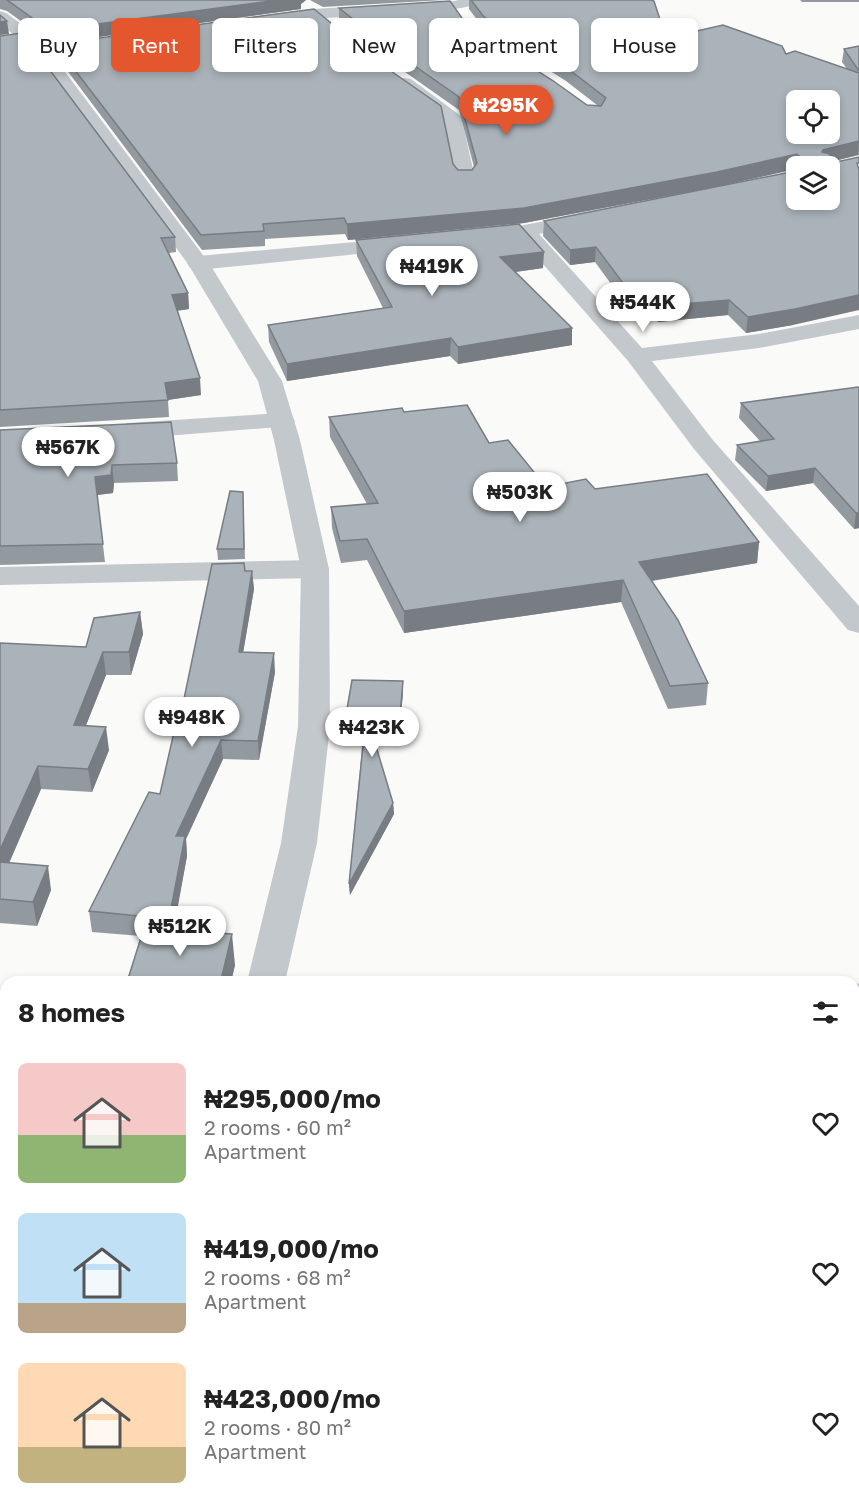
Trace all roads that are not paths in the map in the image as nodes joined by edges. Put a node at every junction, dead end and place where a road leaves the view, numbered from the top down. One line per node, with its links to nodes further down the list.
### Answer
1 (303, 0): 4 (street)
2 (477, 0): 3 (street)
3 (455, 6): 4 (street); 7 (street)
4 (317, 14): 6 (street); 8 (street)
5 (0, 16): 9 (street)
6 (288, 18)
7 (463, 18)
8 (330, 25)
9 (18, 35)
10 (48, 72): 15 (street)
11 (389, 72): 12 (street)
12 (465, 178)
13 (615, 214): 17 (street)
14 (419, 242): 15 (street)
15 (198, 263): 18 (street)
16 (859, 322): 17 (street)
17 (636, 357): 22 (street)
18 (282, 421): 19 (street); 20 (street)
19 (104, 431)
20 (315, 569): 21 (street); 23 (street)
21 (0, 576)
22 (859, 624)
23 (272, 976)

